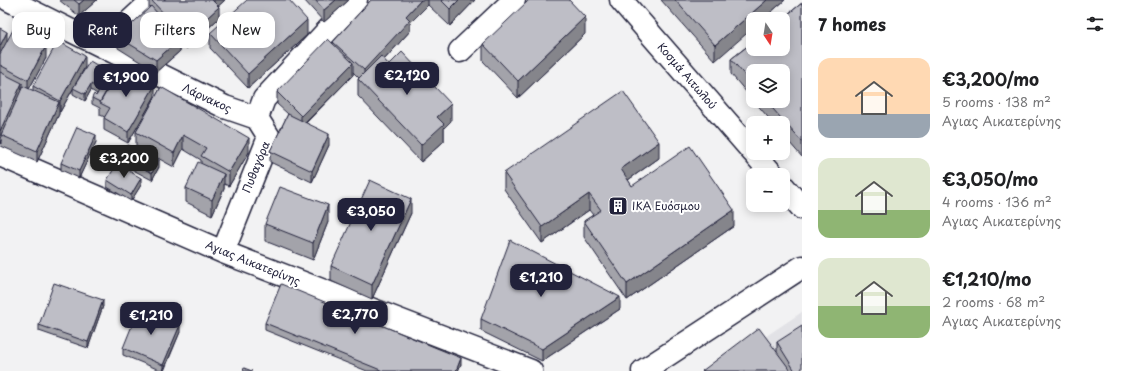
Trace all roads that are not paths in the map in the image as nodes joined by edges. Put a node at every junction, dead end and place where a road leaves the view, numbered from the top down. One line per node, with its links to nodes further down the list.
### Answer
1 (9, 0): 7 (street, Λάρνακος)
2 (153, 0): 6 (street)
3 (356, 0): 10 (street)
4 (514, 0): 9 (street)
5 (621, 0): 11 (street, Κοσμά Αιτωλού)
6 (132, 19)
7 (73, 31)
8 (107, 48): 10 (street, Λάρνακος)
9 (460, 52)
10 (256, 118): 17 (street, Πυθαγόρα)
11 (746, 143)
12 (0, 155): 17 (street, Αγιας Αικατερίνης)
13 (761, 160): 14 (street, Κοσμά Αιτωλού)
14 (768, 168)
15 (790, 194): 16 (street)
16 (802, 208)
17 (223, 252): 19 (street, Αγιας Αικατερίνης)
18 (802, 267): 20 (street)
19 (531, 371)
20 (643, 371)

